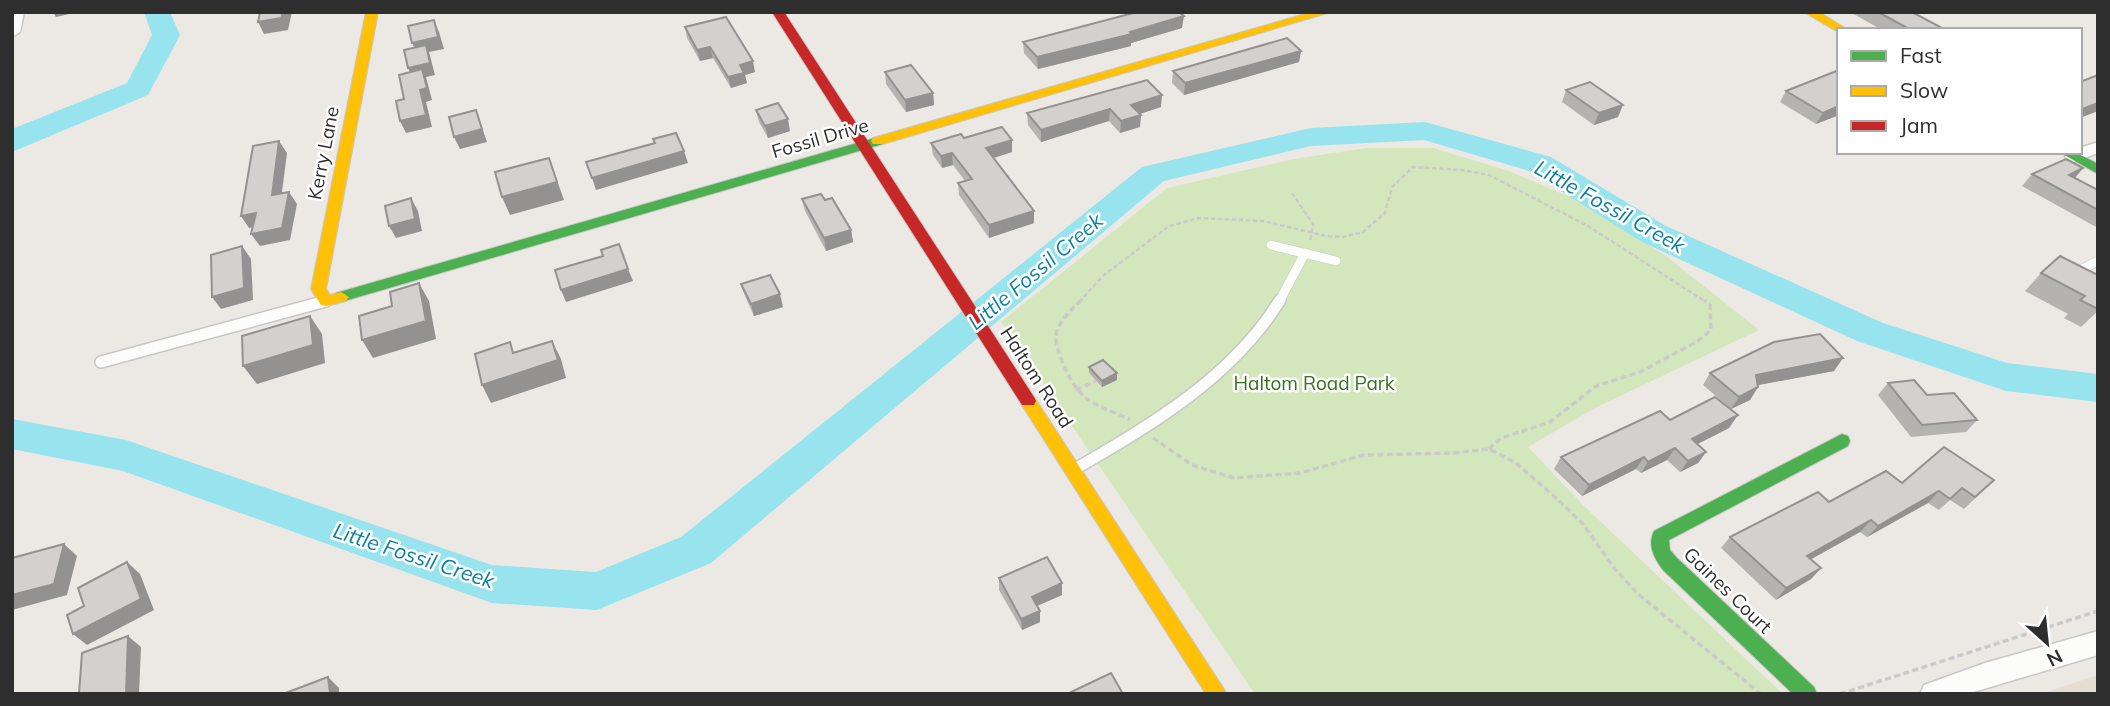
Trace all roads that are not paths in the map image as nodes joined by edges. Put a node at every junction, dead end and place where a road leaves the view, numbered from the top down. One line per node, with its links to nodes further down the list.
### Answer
1 (16, 12): 8 (street)
2 (372, 12): 17 (street, Kerry Lane)
3 (778, 12): 9 (street, Haltom Road)
4 (1325, 12): 6 (street, Fossil Drive)
5 (1810, 12): 7 (street)
6 (1296, 16): 9 (street, Fossil Drive)
7 (1838, 28)
8 (12, 32)
9 (864, 147): 17 (street, Fossil Drive); 20 (street, Haltom Road)
10 (2070, 155): 11 (street)
11 (2098, 170)
12 (1271, 245): 13 (lane)
13 (1305, 254): 14 (lane); 20 (lane)
14 (1336, 261)
15 (2098, 261): 16 (lane)
16 (2076, 272)
17 (326, 300): 18 (lane)
18 (101, 362)
19 (1842, 441): 23 (street, Gaines Court)
20 (1072, 470): 22 (street, Haltom Road)
21 (2098, 643): 24 (street)
22 (1217, 694)
23 (1807, 694)
24 (1933, 694)

